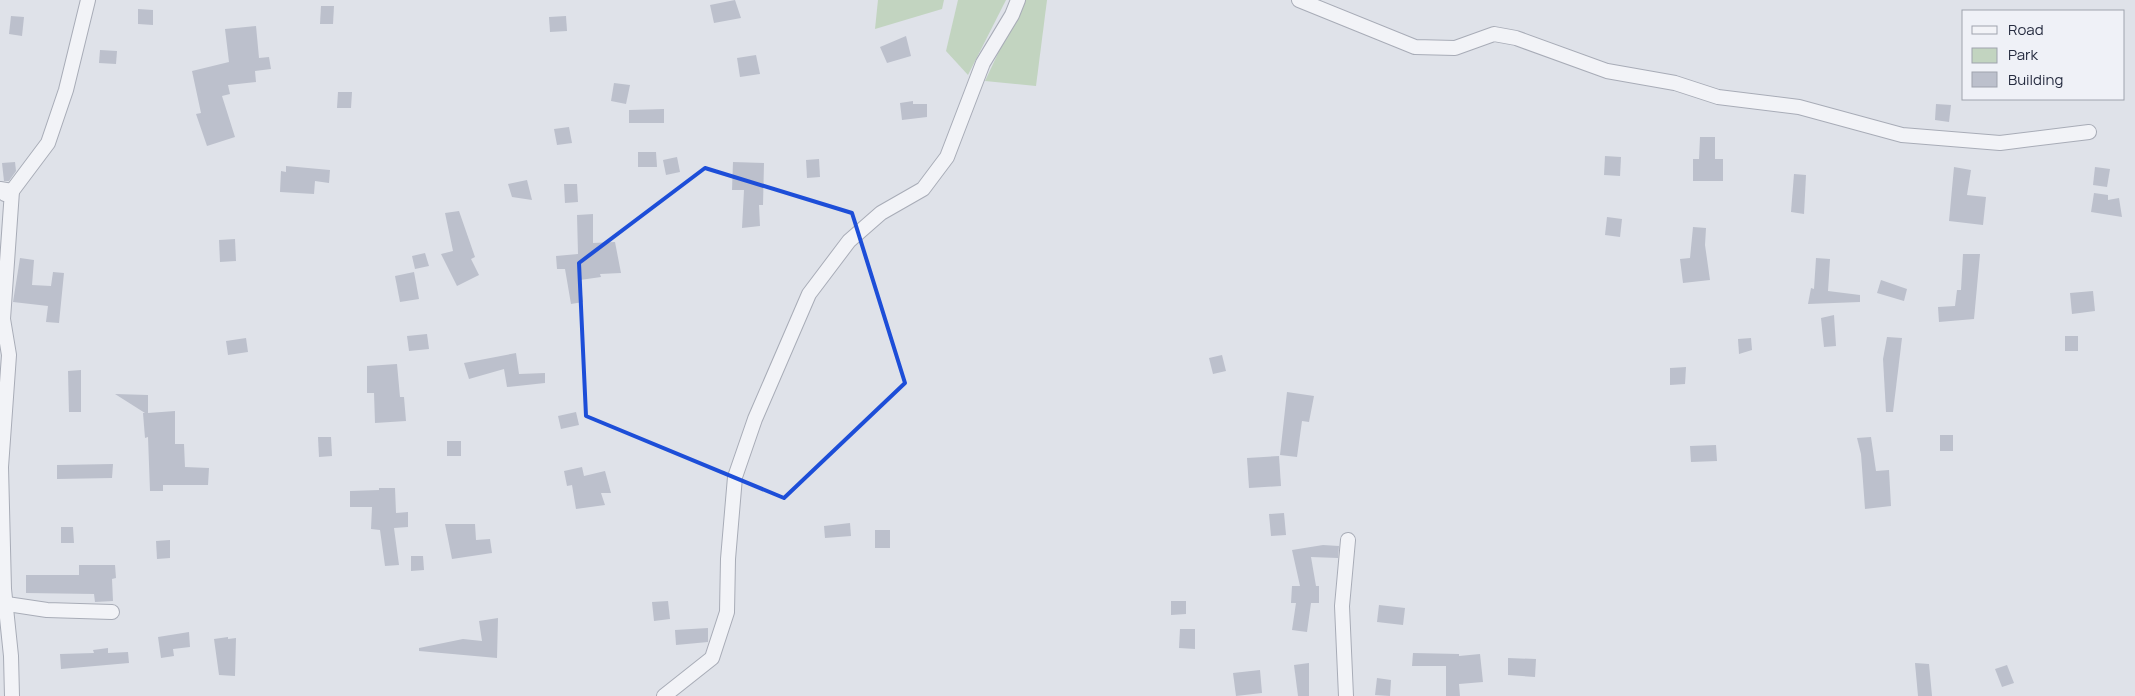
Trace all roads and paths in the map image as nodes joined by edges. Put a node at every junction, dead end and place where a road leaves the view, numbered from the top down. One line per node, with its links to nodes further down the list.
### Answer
1 (88, 0): 5 (street)
2 (1018, 0): 10 (street)
3 (1299, 0): 4 (street)
4 (2088, 132)
5 (4, 192): 7 (street)
6 (1348, 540): 11 (street)
7 (3, 604): 8 (street); 9 (street)
8 (112, 612)
9 (12, 696)
10 (664, 696)
11 (1346, 696)

